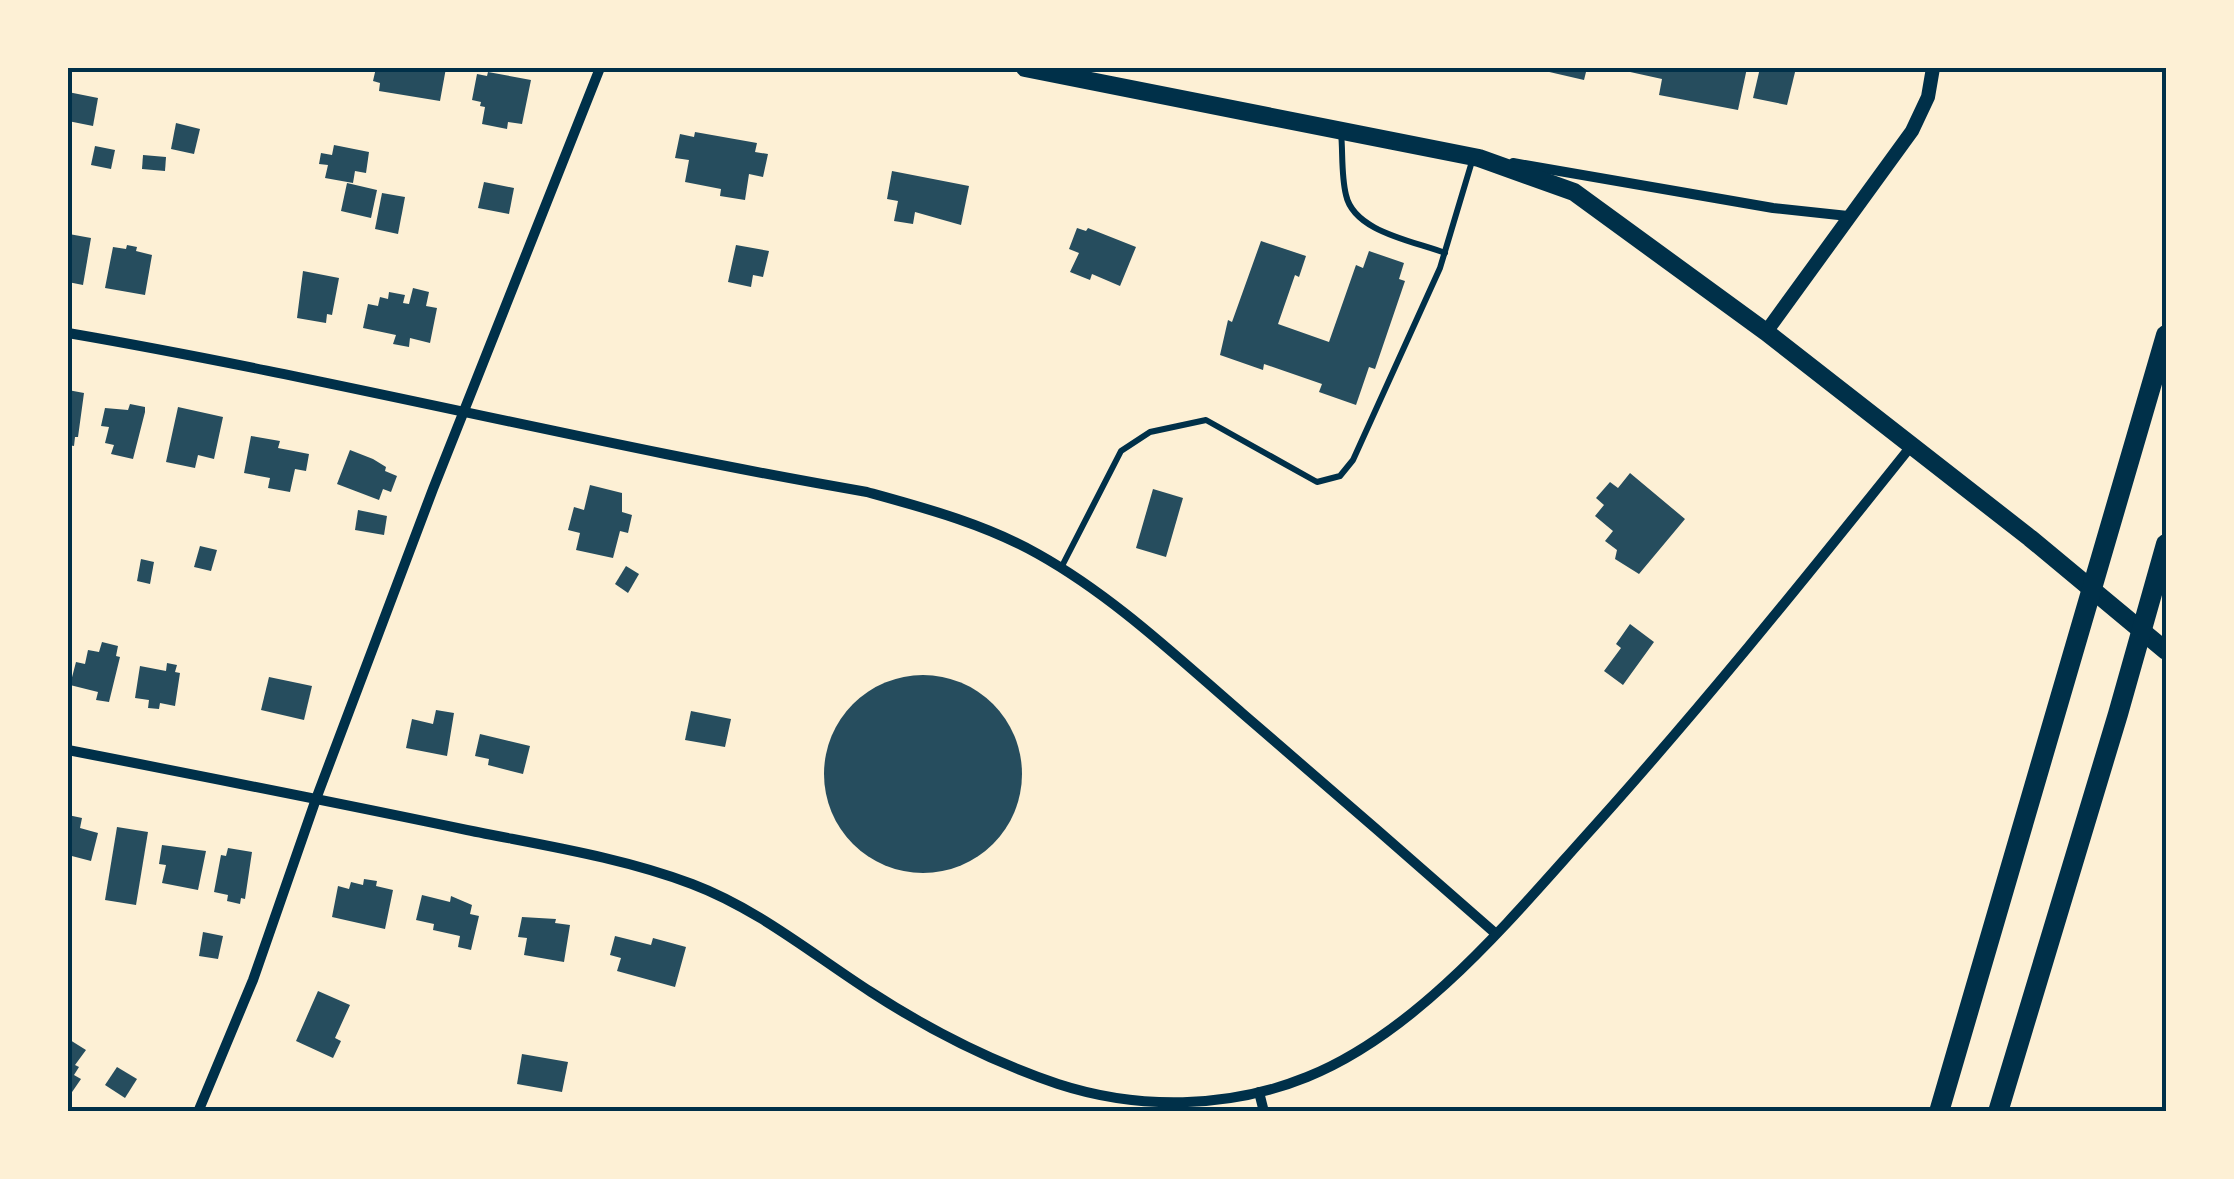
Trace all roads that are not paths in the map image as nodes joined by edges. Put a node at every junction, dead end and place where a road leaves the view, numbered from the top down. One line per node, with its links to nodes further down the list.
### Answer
1 (600, 68): 11 (street)
2 (1026, 68): 4 (main road)
3 (1934, 68): 6 (street)
4 (1341, 130): 5 (main road); 7 (lane)
5 (1476, 157): 6 (street); 7 (lane); 8 (main road)
6 (1848, 216): 8 (street)
7 (1445, 252): 14 (lane)
8 (1766, 332): 12 (main road)
9 (68, 333): 11 (street)
10 (2166, 335): 22 (highway)
11 (464, 413): 14 (street); 17 (street)
12 (1912, 445): 15 (main road); 18 (street)
13 (2166, 544): 23 (highway)
14 (1061, 568): 18 (street)
15 (2166, 651)
16 (68, 750): 17 (street)
17 (316, 799): 19 (street); 20 (street)
18 (1496, 932): 19 (street)
19 (1260, 1092): 21 (street)
20 (198, 1112)
21 (1264, 1112)
22 (1939, 1112)
23 (1998, 1112)

